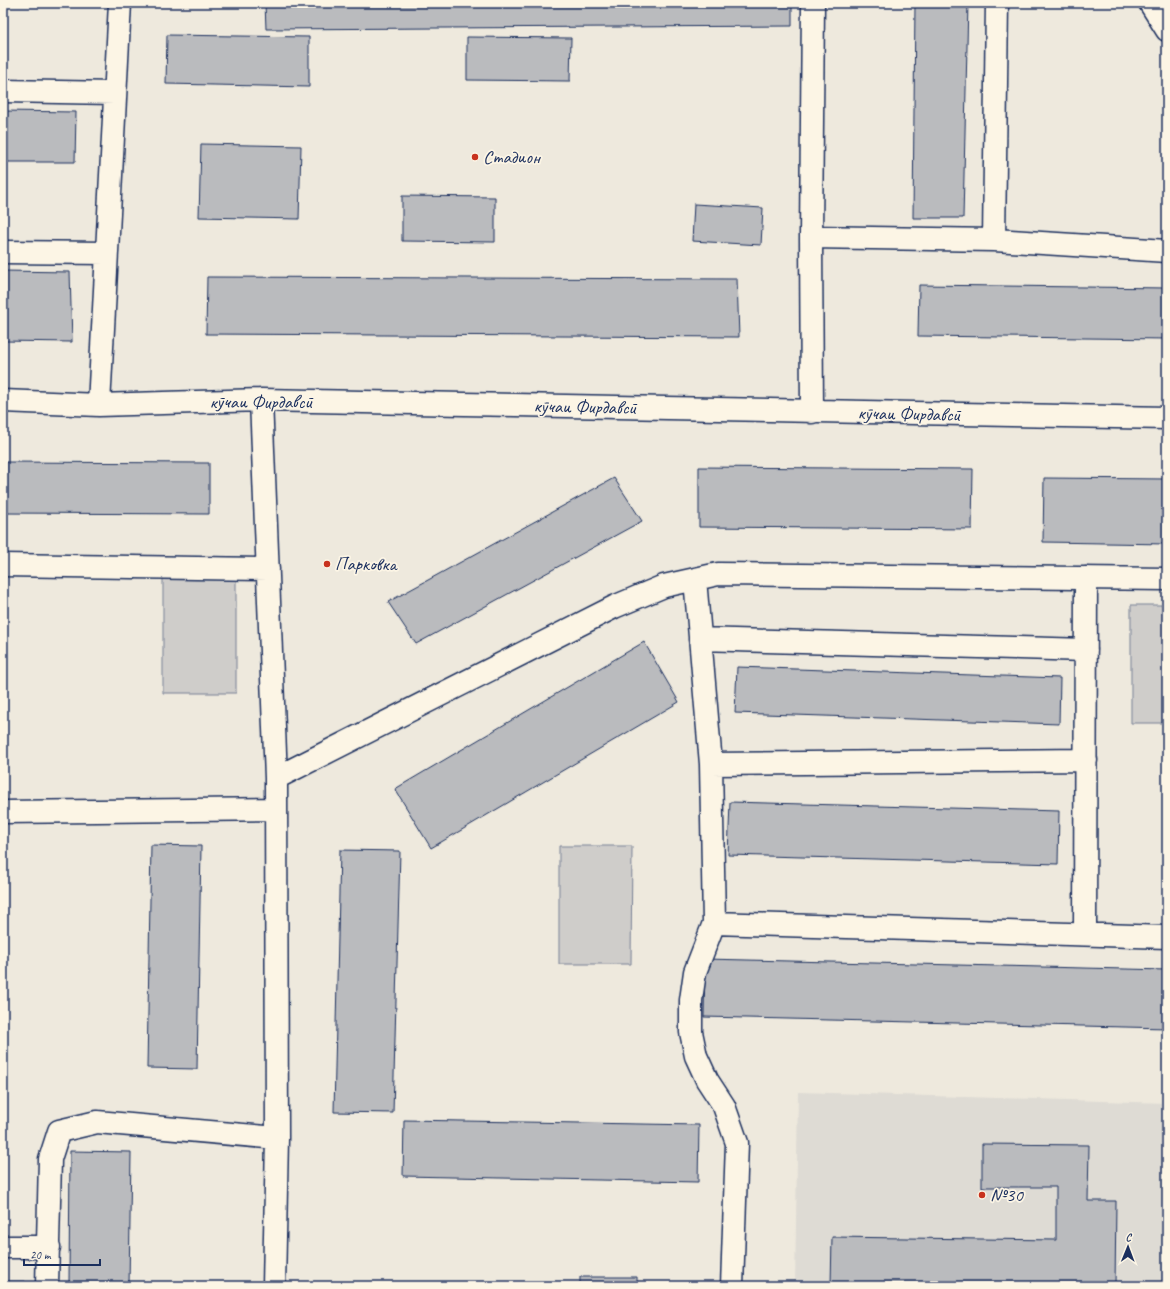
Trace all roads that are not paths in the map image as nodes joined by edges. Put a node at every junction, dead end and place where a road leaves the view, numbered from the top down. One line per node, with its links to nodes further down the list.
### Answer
1 (120, 3): 7 (street)
2 (813, 3): 8 (street)
3 (997, 3): 9 (street)
4 (1150, 3): 5 (street)
5 (1167, 30)
6 (3, 91): 7 (street)
7 (114, 93): 12 (street)
8 (811, 237): 9 (street); 16 (street)
9 (994, 240): 10 (street)
10 (1167, 251)
11 (3, 252): 12 (street)
12 (106, 253): 15 (street)
13 (261, 400): 15 (street, кӯчаи Фирдавсӣ); 16 (street, кӯчаи Фирдавсӣ); 19 (street)
14 (3, 401): 15 (street, кӯчаи Фирдавсӣ)
15 (99, 406)
16 (812, 412): 17 (street, кӯчаи Фирдавсӣ)
17 (1167, 418)
18 (3, 565): 19 (street)
19 (268, 569): 27 (street)
20 (1086, 578): 21 (street); 22 (street); 24 (street)
21 (695, 579): 23 (street); 27 (street)
22 (1167, 579)
23 (700, 639): 24 (street); 26 (street)
24 (1086, 650): 25 (street)
25 (1086, 760): 26 (street); 31 (street)
26 (711, 764): 30 (street)
27 (276, 778): 28 (street)
28 (276, 809): 29 (street); 33 (street)
29 (3, 812)
30 (714, 923): 31 (street); 38 (street)
31 (1085, 934): 32 (street)
32 (1167, 937)
33 (277, 1138): 35 (street); 37 (street)
34 (3, 1247): 35 (street)
35 (49, 1247): 36 (street)
36 (47, 1286)
37 (274, 1286)
38 (732, 1286)

